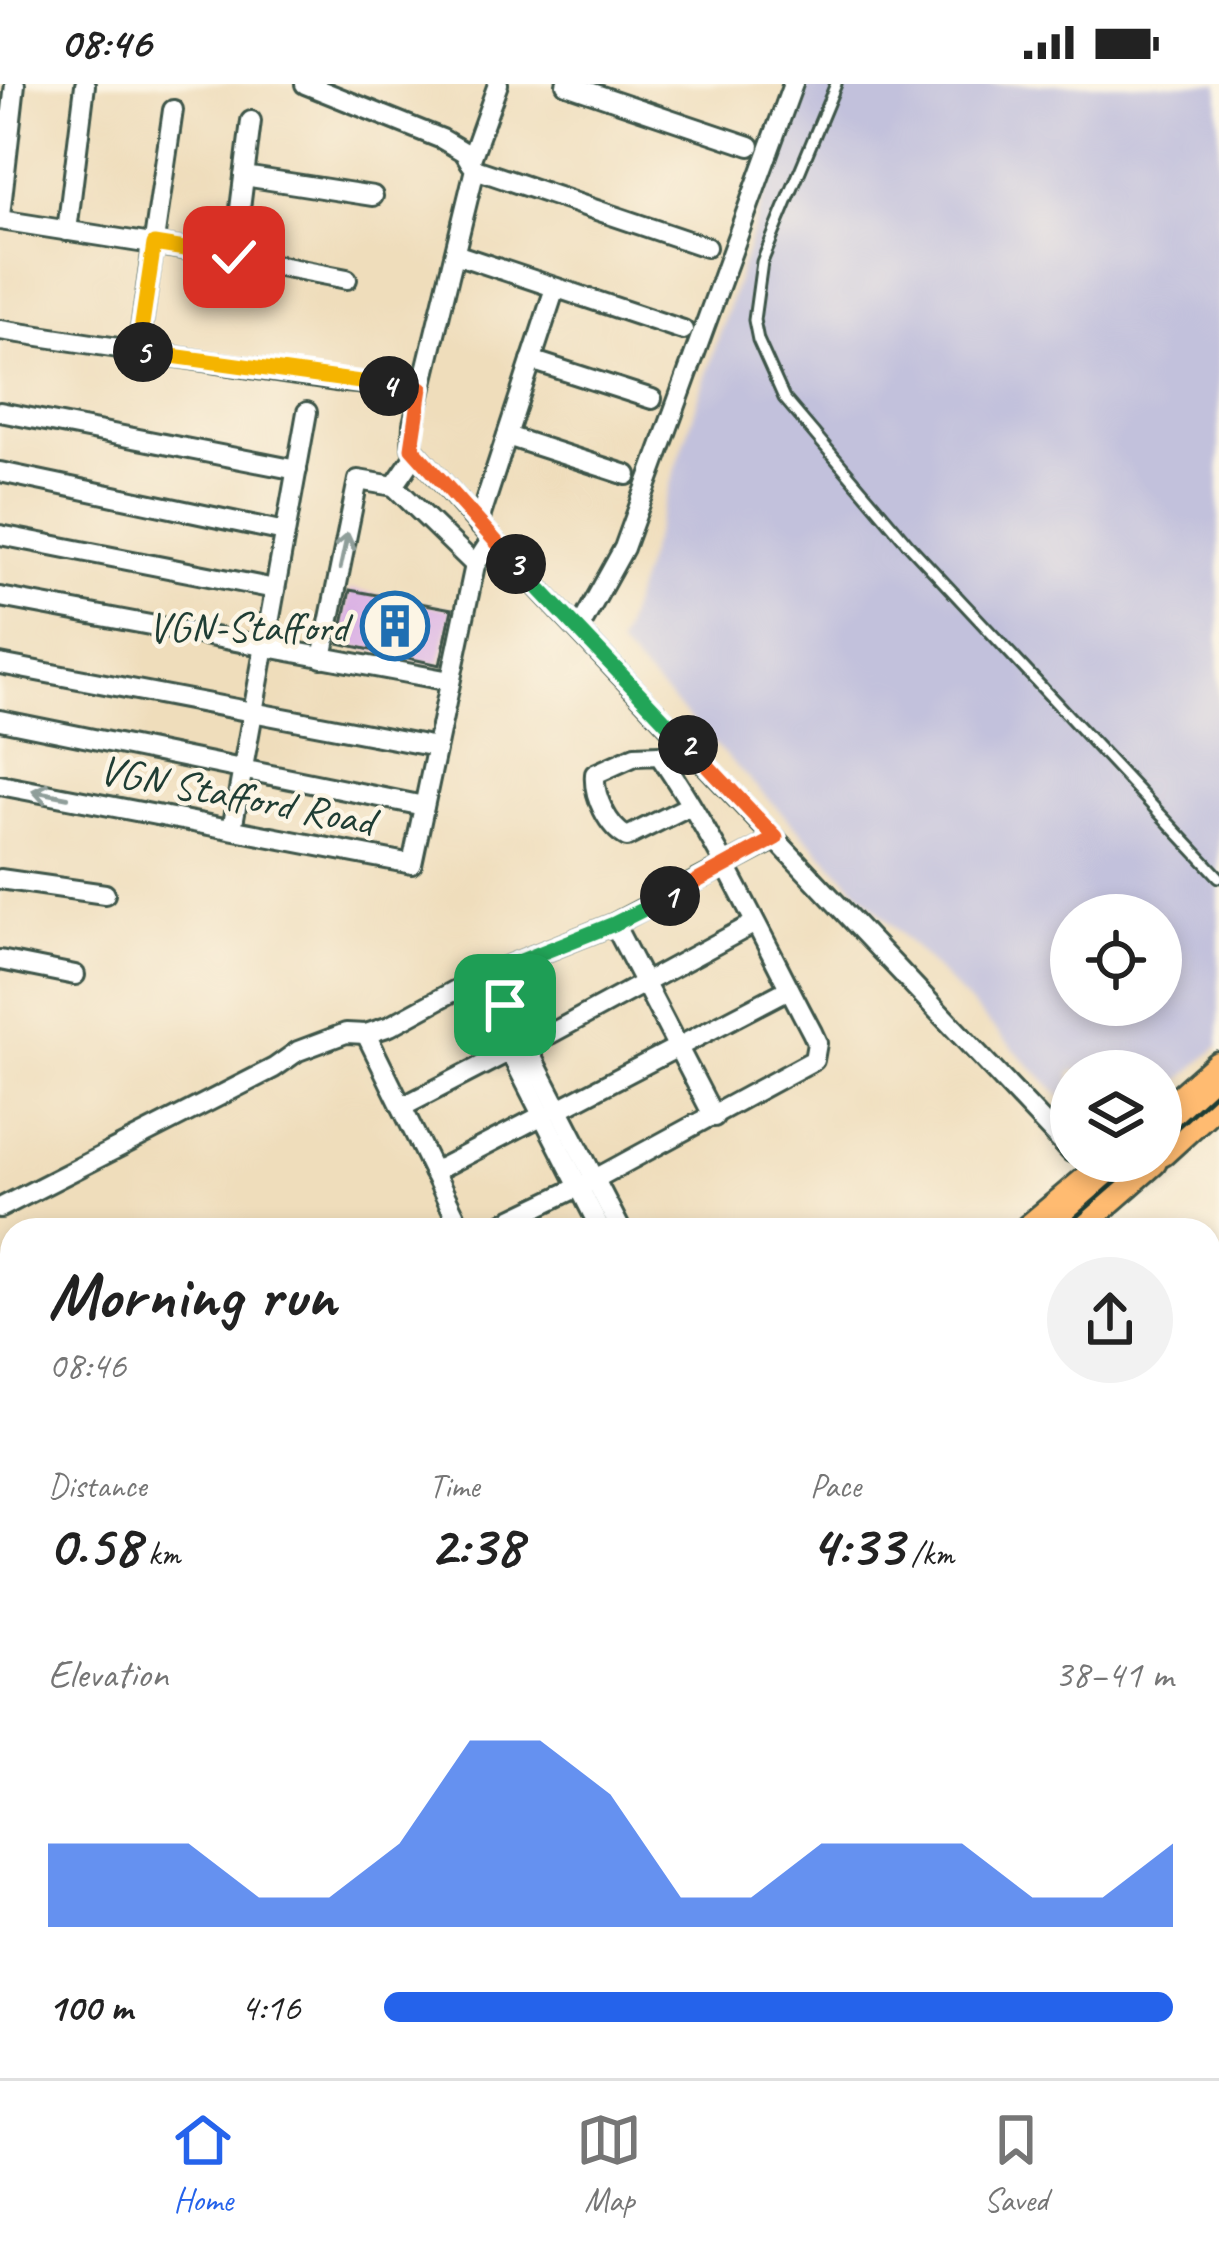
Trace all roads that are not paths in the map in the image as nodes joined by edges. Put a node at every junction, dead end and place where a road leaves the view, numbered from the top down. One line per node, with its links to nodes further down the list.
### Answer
1 (15, 84): 14 (street)
2 (305, 84): 11 (street)
3 (498, 84): 11 (street)
4 (566, 84): 10 (street)
5 (793, 84): 43 (street)
6 (836, 84): 58 (lane)
7 (85, 85): 15 (street)
8 (173, 110): 16 (street)
9 (250, 121): 12 (street)
10 (750, 146)
11 (473, 165): 17 (street); 18 (street)
12 (244, 176): 13 (street); 19 (street)
13 (373, 196)
14 (0, 218): 15 (street)
15 (67, 231): 16 (street)
16 (154, 244): 19 (street); 24 (street)
17 (706, 248)
18 (455, 254): 21 (street); 26 (street)
19 (234, 257): 20 (street)
20 (346, 279)
21 (555, 288): 23 (street); 25 (street)
22 (0, 330): 24 (street)
23 (683, 330)
24 (138, 351): 26 (street)
25 (531, 361): 27 (street); 30 (street)
26 (421, 388): 31 (street)
27 (652, 399)
28 (0, 412): 32 (street)
29 (307, 412): 32 (street)
30 (507, 436): 34 (street); 36 (street)
31 (416, 454): 35 (street); 36 (street)
32 (297, 470): 37 (street)
33 (0, 472): 37 (street)
34 (627, 475)
35 (394, 486): 40 (street); 45 (street, one-way to 35)
36 (478, 524): 39 (street)
37 (286, 532): 41 (street)
38 (0, 535): 41 (street)
39 (492, 539): 40 (street, VGN Stafford Road); 43 (street)
40 (475, 565): 47 (street, VGN Stafford Road)
41 (275, 589): 44 (street)
42 (0, 597): 44 (street)
43 (579, 629): 56 (street)
44 (264, 648): 45 (street); 48 (street)
45 (322, 658): 47 (street)
46 (0, 664): 48 (street)
47 (450, 682): 50 (street, VGN Stafford Road)
48 (253, 712): 50 (street); 51 (street)
49 (0, 720): 51 (street)
50 (436, 747): 53 (street, VGN Stafford Road)
51 (243, 769): 53 (street); 55 (street)
52 (0, 785): 55 (street, VGN Stafford Road, one-way to 52)
53 (424, 806): 55 (street, VGN Stafford Road)
54 (689, 806): 54 (street); 57 (street)
55 (232, 830)
56 (776, 838): 57 (street); 77 (street)
57 (726, 868): 61 (street); 62 (street)
58 (1219, 878)
59 (0, 879): 60 (street)
60 (105, 894)
61 (754, 923): 65 (street); 67 (street)
62 (614, 924): 65 (street); 66 (street)
63 (0, 960): 64 (street)
64 (75, 975)
65 (646, 984): 69 (street); 70 (street)
66 (483, 987): 68 (street); 70 (street)
67 (789, 989): 69 (street); 76 (street)
68 (366, 1034): 74 (street); 83 (street)
69 (678, 1048): 75 (street); 76 (street)
70 (518, 1049): 74 (street); 75 (street)
71 (1219, 1067): 73 (highway)
72 (1219, 1098): 78 (highway)
73 (1182, 1100)
74 (402, 1107): 79 (street)
75 (551, 1112): 79 (street); 82 (street)
76 (714, 1117): 82 (street)
77 (1050, 1130)
78 (1182, 1132)
79 (433, 1172): 84 (street)
80 (1088, 1182): 88 (highway)
81 (1095, 1182): 89 (highway)
82 (586, 1183): 85 (street); 86 (street); 87 (street)
83 (0, 1208)
84 (456, 1218)
85 (514, 1218)
86 (597, 1218)
87 (612, 1218)
88 (1045, 1218)
89 (1078, 1218)

